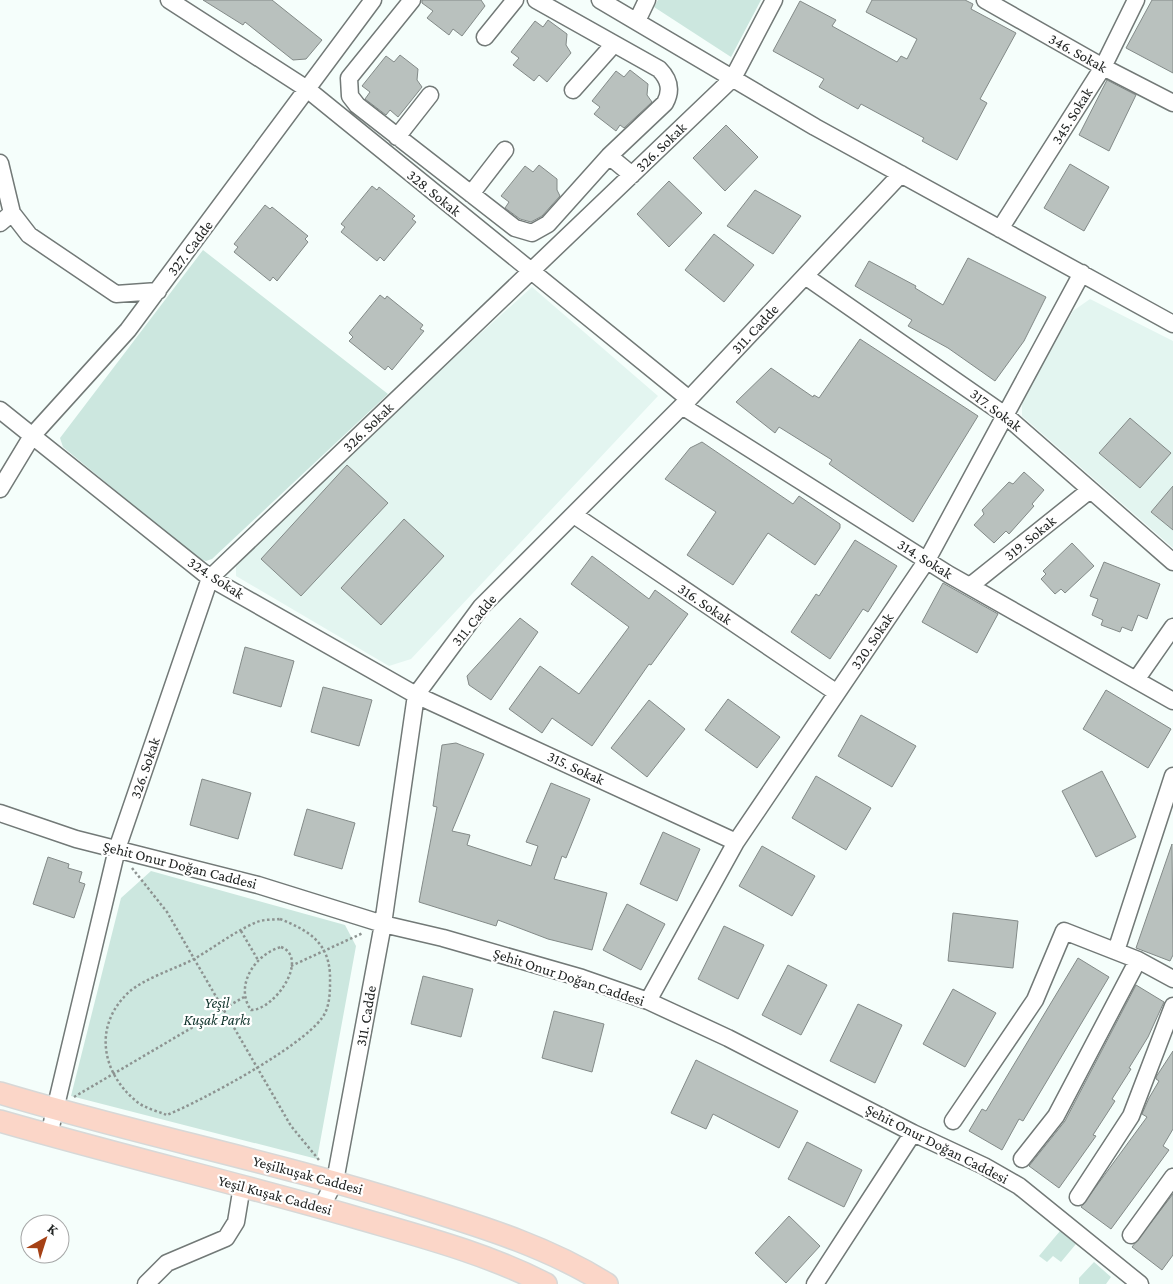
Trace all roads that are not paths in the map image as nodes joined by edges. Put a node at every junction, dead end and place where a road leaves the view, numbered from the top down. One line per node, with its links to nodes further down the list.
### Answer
1 (169, 0): 16 (street, 328. Sokak)
2 (373, 0): 16 (street, 327. Cadde)
3 (412, 0): 20 (street)
4 (515, 0): 12 (street)
5 (536, 0): 13 (street)
6 (600, 0): 11 (street)
7 (647, 0): 11 (street)
8 (774, 0): 15 (street, 326. Sokak)
9 (985, 0): 14 (street, 346. Sokak)
10 (1136, 0): 14 (street, 345. Sokak)
11 (637, 21): 15 (street)
12 (485, 38)
13 (614, 44): 17 (street); 22 (street)
14 (1103, 67): 19 (street, 346. Sokak); 28 (street, 345. Sokak)
15 (733, 78): 24 (street); 25 (street, 326. Sokak)
16 (307, 89): 29 (street, 328. Sokak); 32 (street, 327. Cadde)
17 (573, 90)
18 (430, 95): 20 (street)
19 (1173, 103)
20 (397, 137): 26 (street)
21 (506, 150): 26 (street)
22 (609, 156): 25 (street); 26 (street)
23 (0, 163): 27 (street)
24 (901, 174): 28 (street); 31 (street, 311. Cadde)
25 (632, 175): 29 (street, 326. Sokak)
26 (471, 194)
27 (6, 218): 32 (street)
28 (1000, 228): 30 (street)
29 (532, 272): 34 (street, 328. Sokak); 43 (street, 326. Sokak)
30 (1082, 273): 33 (street); 36 (street, 320. Sokak)
31 (805, 276): 34 (street, 311. Cadde); 36 (street, 317. Sokak)
32 (158, 291): 37 (street, 327. Cadde)
33 (1173, 324)
34 (686, 403): 40 (street, 311. Cadde); 41 (street, 314. Sokak)
35 (0, 410): 37 (street, 324. Sokak)
36 (1005, 415): 39 (street, 317. Sokak); 41 (street, 320. Sokak)
37 (32, 436): 38 (street, 327. Cadde); 43 (street, 324. Sokak)
38 (0, 489)
39 (1090, 490): 42 (street, 317. Sokak); 44 (street, 319. Sokak)
40 (574, 515): 47 (street, 316. Sokak); 48 (street, 311. Cadde)
41 (927, 560): 44 (street, 314. Sokak); 47 (street, 320. Sokak)
42 (1173, 562)
43 (210, 578): 48 (street, 324. Sokak); 53 (street, 326. Sokak)
44 (970, 586): 46 (street, 314. Sokak)
45 (1173, 626): 46 (street)
46 (1136, 680): 49 (street, 314. Sokak)
47 (837, 693): 52 (street, 320. Sokak)
48 (416, 695): 52 (street, 315. Sokak); 54 (street, 311. Cadde)
49 (1173, 701)
50 (1173, 776): 55 (street)
51 (0, 813): 53 (street, Şehit Onur Doğan Caddesi)
52 (736, 842): 58 (street, 320. Sokak)
53 (117, 849): 54 (street, Şehit Onur Doğan Caddesi); 61 (street, 326. Sokak)
54 (383, 924): 58 (street, Şehit Onur Doğan Caddesi); 68 (street, 311. Cadde)
55 (1116, 951): 56 (street); 63 (street)
56 (1138, 960): 57 (street); 66 (street)
57 (1173, 979)
58 (648, 1001): 64 (street, Şehit Onur Doğan Caddesi)
59 (1173, 1006): 70 (street)
60 (0, 1093): 61 (main road, Yeşilkuşak Caddesi)
61 (54, 1109): 65 (street, 326. Sokak); 68 (main road, Yeşilkuşak Caddesi)
62 (0, 1121): 65 (main road, Yeşil Kuşak Caddesi)
63 (953, 1121)
64 (913, 1133): 76 (street); 77 (street, Şehit Onur Doğan Caddesi)
65 (49, 1135): 69 (main road, Yeşil Kuşak Caddesi)
66 (1022, 1159)
67 (1173, 1177): 72 (street)
68 (336, 1181): 71 (street, 311. Cadde); 75 (main road, Yeşilkuşak Caddesi)
69 (242, 1186): 71 (main road, Yeşil Kuşak Caddesi); 73 (street)
70 (1078, 1197)
71 (321, 1208): 74 (main road, Yeşil Kuşak Caddesi)
72 (1131, 1235)
73 (146, 1284)
74 (546, 1284)
75 (607, 1284)
76 (815, 1284)
77 (1140, 1284)

